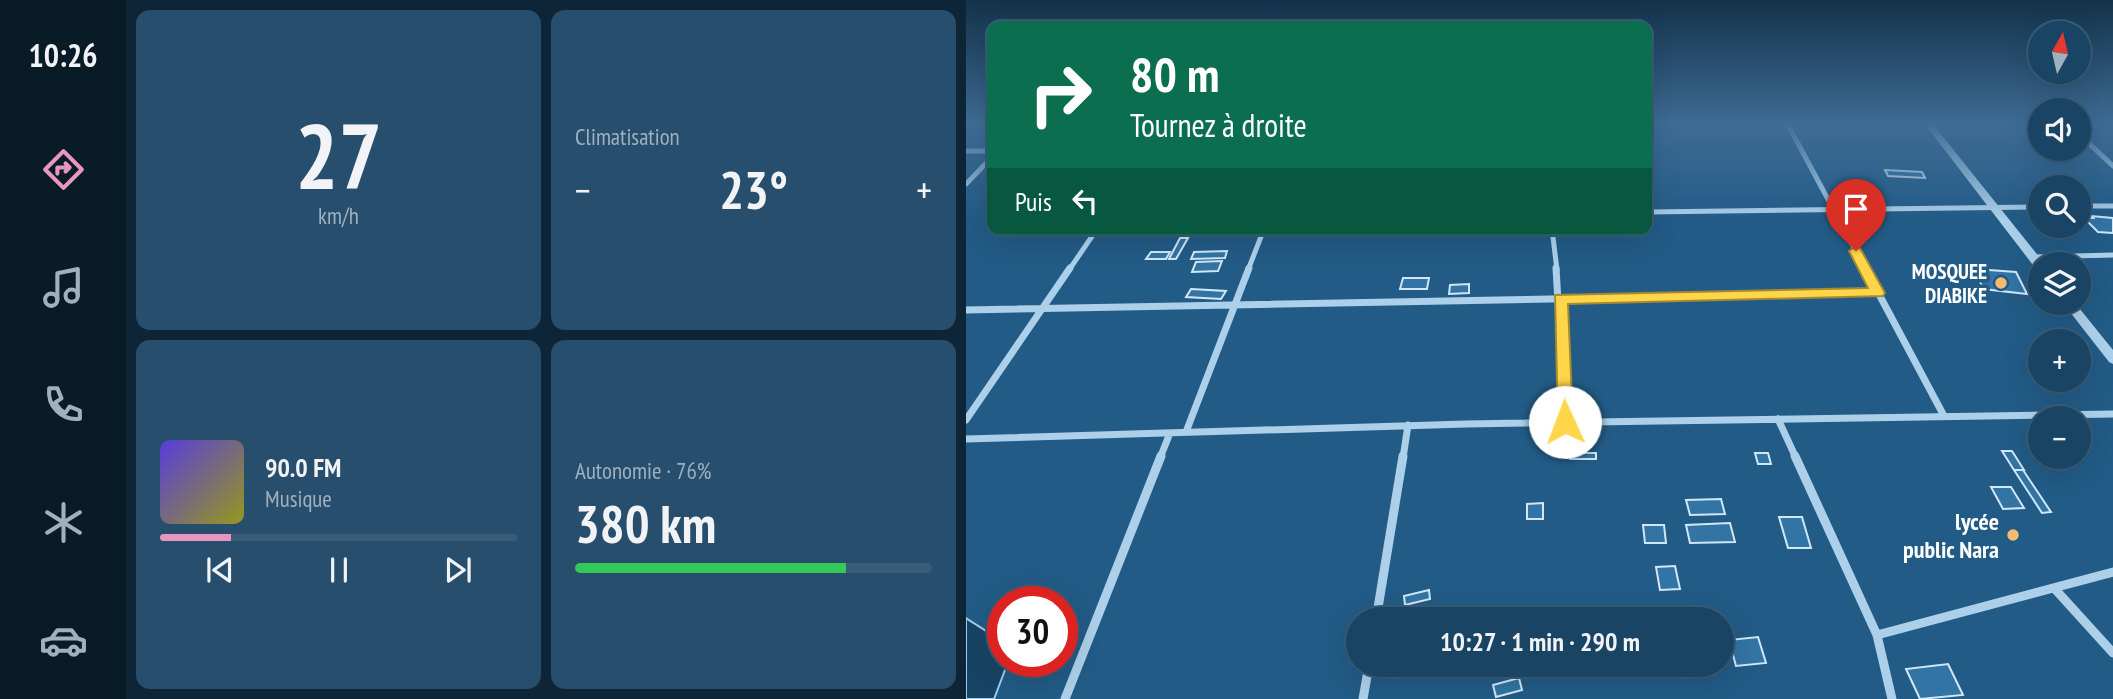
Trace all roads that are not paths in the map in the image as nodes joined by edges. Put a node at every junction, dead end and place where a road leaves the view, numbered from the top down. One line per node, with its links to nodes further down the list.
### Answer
1 (1804, 156): 9 (street)
2 (1953, 156): 8 (street)
3 (987, 162): 4 (street)
4 (966, 184)
5 (2091, 206): 6 (street)
6 (2113, 206)
7 (2028, 207): 8 (street)
8 (1994, 208): 9 (street); 14 (street)
9 (1833, 209): 10 (street); 17 (street)
10 (1652, 212)
11 (1093, 235): 20 (street)
12 (1262, 235): 19 (street)
13 (1553, 235): 18 (street)
14 (2029, 252)
15 (2113, 255): 16 (street)
16 (2091, 256)
17 (1878, 293): 18 (street); 25 (street)
18 (1560, 299): 19 (street); 28 (street)
19 (1233, 305): 20 (street); 30 (street)
20 (1043, 309): 21 (street); 27 (street)
21 (966, 310)
22 (2078, 315): 23 (street)
23 (2113, 359)
24 (2113, 414): 25 (street)
25 (1944, 416): 26 (street)
26 (1778, 419): 28 (street); 36 (street)
27 (966, 420)
28 (1565, 422): 29 (street)
29 (1408, 425): 30 (street); 35 (street)
30 (1186, 432): 31 (street)
31 (1170, 433): 32 (street); 39 (street)
32 (966, 439)
33 (2113, 572): 34 (street)
34 (2054, 588): 36 (street); 37 (street)
35 (1378, 607)
36 (1877, 635): 41 (street)
37 (2113, 653)
38 (1367, 677): 40 (street)
39 (1065, 699)
40 (1363, 699)
41 (1892, 699)

